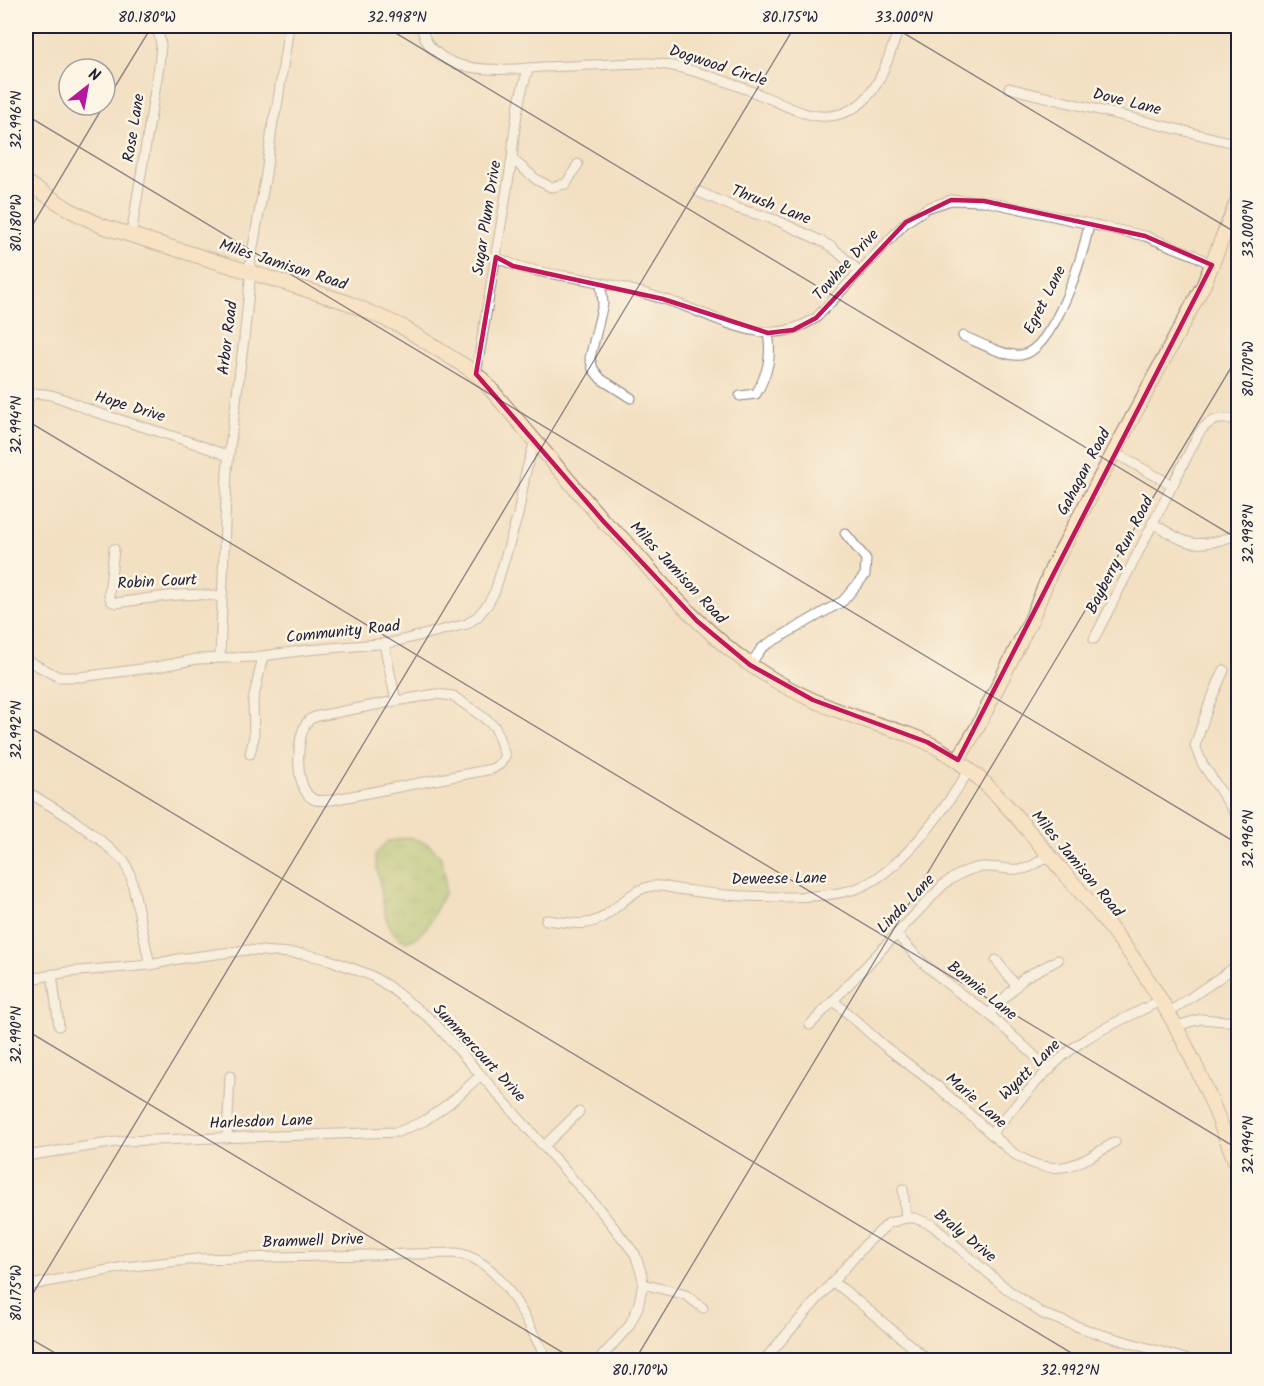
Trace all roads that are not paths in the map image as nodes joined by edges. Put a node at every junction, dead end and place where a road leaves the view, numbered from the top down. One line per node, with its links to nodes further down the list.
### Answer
1 (157, 26): 14 (street, Rose Lane)
2 (289, 26): 17 (street, Arbor Road)
3 (422, 26): 5 (street, Dogwood Circle)
4 (900, 26): 5 (street, Dogwood Circle)
5 (529, 68): 8 (street, Sugar Plum Drive)
6 (1009, 88): 7 (street, Dove Lane)
7 (1239, 144)
8 (512, 159): 9 (street); 15 (street, Sugar Plum Drive)
9 (578, 164)
10 (26, 182): 14 (main road, Miles Jamison Road)
11 (699, 192): 18 (street, Thrush Lane)
12 (1239, 199): 16 (main road, Gahagan Road)
13 (1089, 224): 16 (street, Towhee Drive); 18 (street, Towhee Drive); 21 (street, Egret Lane)
14 (131, 235): 17 (main road, Miles Jamison Road)
15 (496, 257): 19 (street, Towhee Drive); 22 (street, Sugar Plum Drive)
16 (1212, 265): 28 (main road, Gahagan Road)
17 (250, 272): 22 (main road, Miles Jamison Road); 29 (street, Arbor Road)
18 (860, 272): 20 (street, Towhee Drive)
19 (601, 283): 20 (street, Towhee Drive); 24 (street)
20 (768, 333): 23 (street)
21 (963, 336)
22 (476, 374): 27 (main road, Miles Jamison Road)
23 (740, 396)
24 (631, 398)
25 (26, 402): 29 (street, Hope Drive)
26 (1239, 420): 30 (street, Bayberry Run Road)
27 (535, 440): 37 (street, Community Road); 41 (main road, Miles Jamison Road)
28 (1113, 452): 30 (street, Bayberry Run Road); 45 (main road, Gahagan Road)
29 (228, 456): 35 (street, Arbor Road)
30 (1172, 485): 31 (street, Bayberry Run Road)
31 (1152, 523): 33 (street); 36 (street, Bayberry Run Road)
32 (845, 533): 41 (street)
33 (1231, 537)
34 (114, 549): 35 (street, Robin Court)
35 (221, 597): 39 (street, Arbor Road)
36 (1094, 639)
37 (384, 644): 38 (street, Community Road); 43 (street)
38 (264, 656): 39 (street, Community Road); 44 (street)
39 (220, 657): 40 (street, Community Road)
40 (26, 660)
41 (750, 665): 45 (main road, Miles Jamison Road)
42 (1224, 670): 48 (street)
43 (396, 701): 43 (street)
44 (250, 754)
45 (958, 760): 46 (main road, Miles Jamison Road)
46 (970, 769): 49 (main road, Miles Jamison Road); 50 (street, Deweese Lane)
47 (26, 791): 54 (street)
48 (1239, 818)
49 (1048, 854): 51 (street, Linda Lane); 59 (main road, Miles Jamison Road)
50 (546, 920)
51 (896, 934): 60 (street, Linda Lane); 62 (street, Bonnie Lane)
52 (996, 960): 58 (street)
53 (1058, 960): 58 (street)
54 (150, 965): 56 (street, Summercourt Drive); 68 (street, Summercourt Drive)
55 (1239, 965): 61 (street)
56 (52, 974): 57 (street, Summercourt Drive); 65 (street)
57 (26, 980)
58 (1016, 986): 62 (street)
59 (1161, 1000): 61 (main road, Miles Jamison Road); 67 (street, Wyatt Lane)
60 (834, 1001): 64 (street, Linda Lane); 71 (street, Marie Lane)
61 (1168, 1013): 66 (main road, Miles Jamison Road)
62 (988, 1014): 67 (street, Bonnie Lane)
63 (1239, 1022): 66 (street)
64 (810, 1025)
65 (59, 1026)
66 (1176, 1026): 76 (main road, Miles Jamison Road)
67 (1050, 1070): 71 (street, Wyatt Lane)
68 (481, 1075): 72 (street, Harlesdon Lane); 74 (street, Summercourt Drive)
69 (230, 1076): 72 (street)
70 (579, 1112): 74 (street)
71 (991, 1134): 73 (street, Marie Lane)
72 (227, 1138): 75 (street, Harlesdon Lane)
73 (1114, 1143)
74 (544, 1146): 80 (street, Summercourt Drive)
75 (26, 1156)
76 (1239, 1169)
77 (903, 1189): 78 (street)
78 (906, 1218): 79 (street, Braly Drive); 87 (street, Braly Drive)
79 (833, 1282): 85 (street, Braly Drive); 86 (street)
80 (643, 1284): 82 (street); 84 (street)
81 (26, 1286): 83 (street, Bramwell Drive)
82 (703, 1308)
83 (547, 1360)
84 (599, 1360)
85 (764, 1360)
86 (928, 1360)
87 (1188, 1360)

